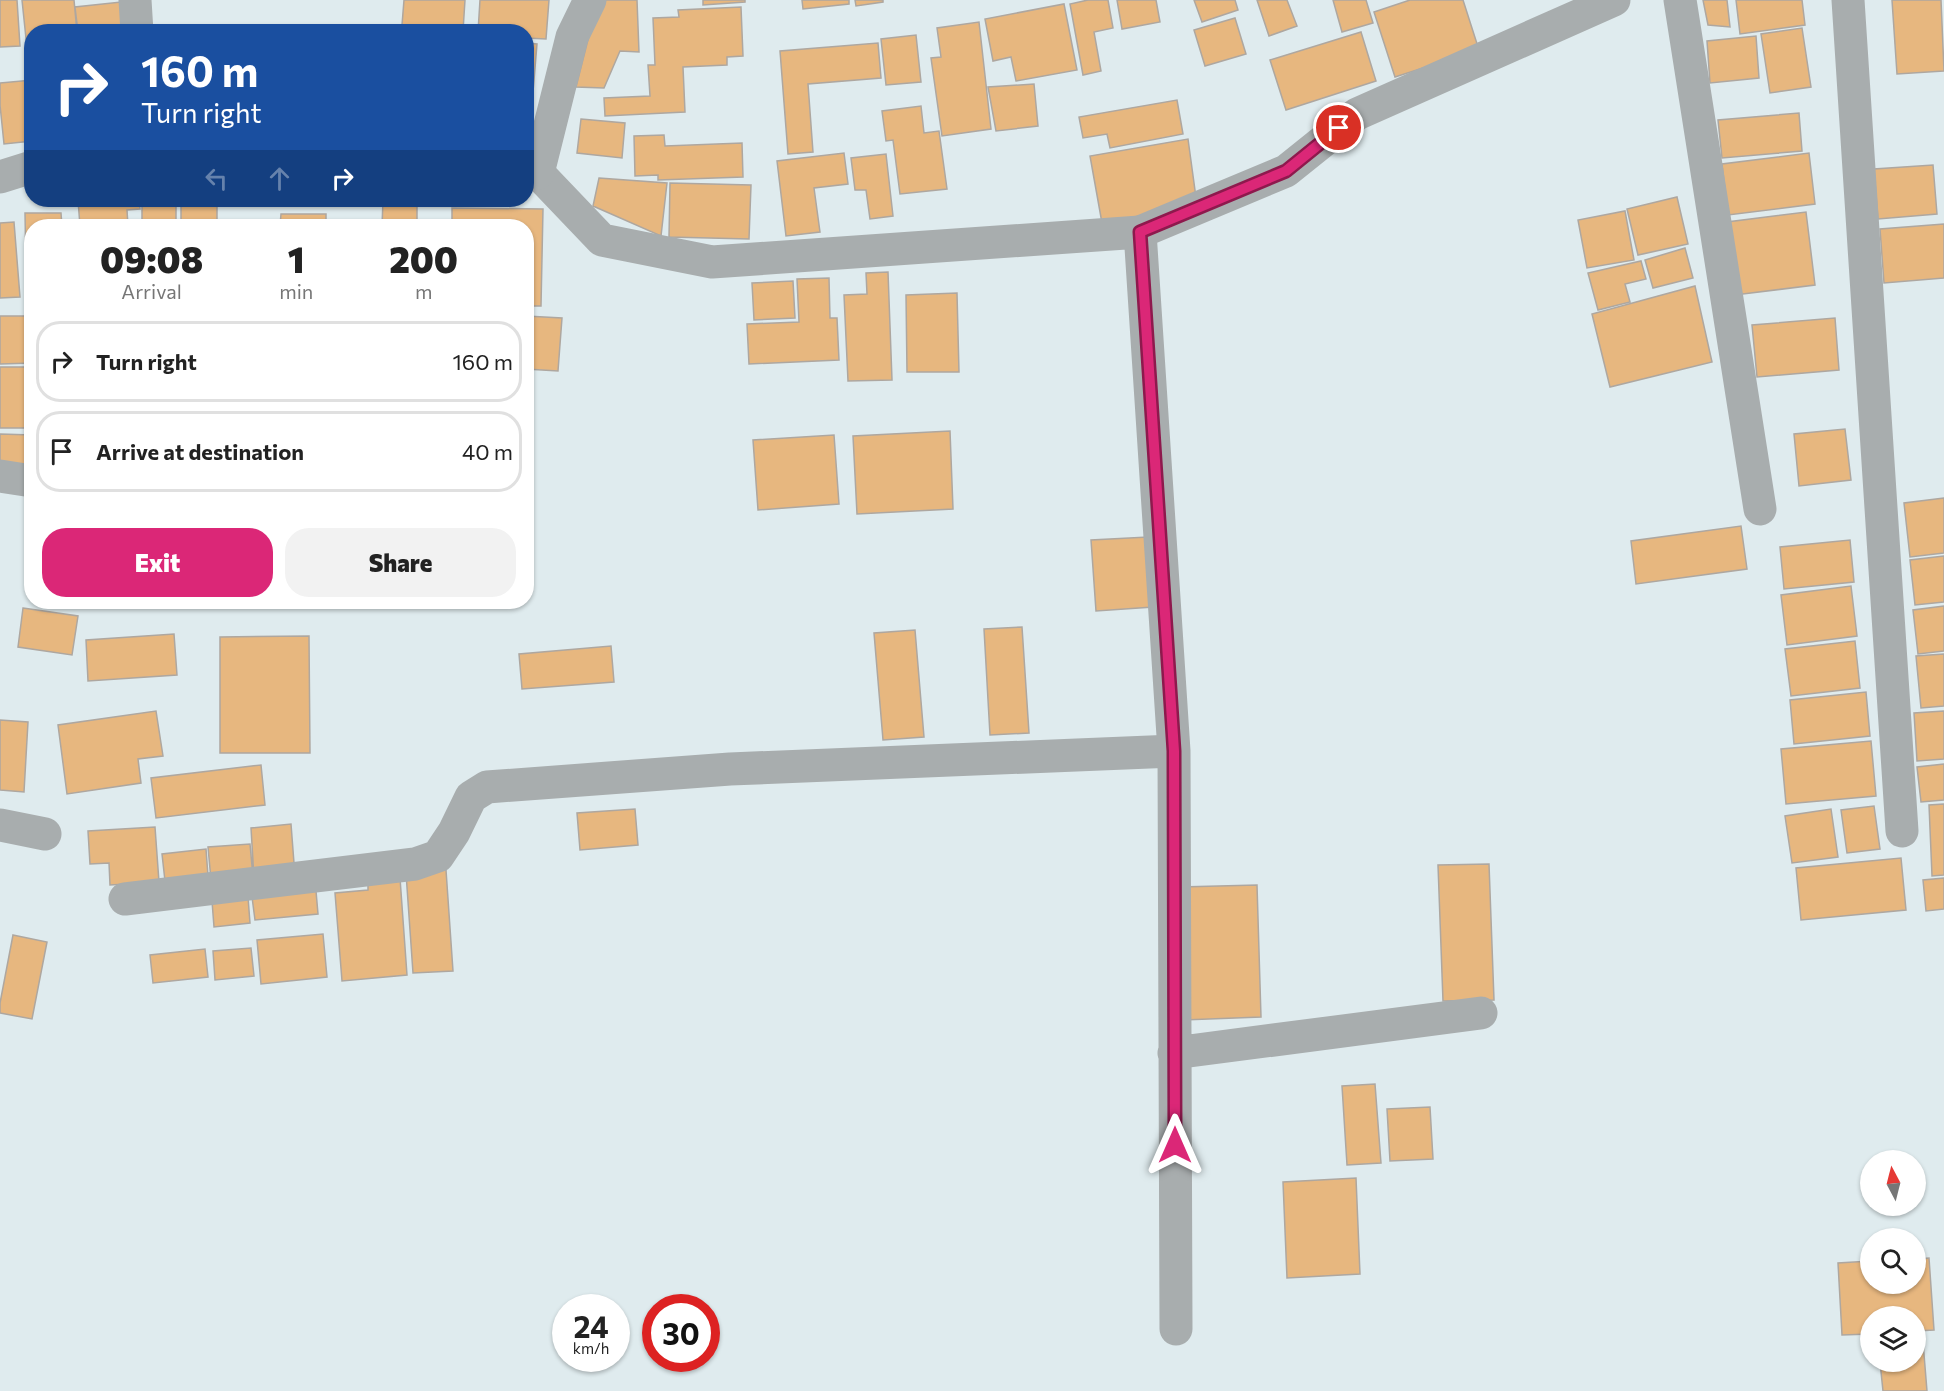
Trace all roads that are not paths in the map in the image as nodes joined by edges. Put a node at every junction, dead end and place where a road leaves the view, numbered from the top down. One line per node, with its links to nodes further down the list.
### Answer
1 (135, 0): 6 (street)
2 (590, 0): 7 (street)
3 (1614, 0): 11 (street)
4 (1680, 0): 14 (street)
5 (1848, 0): 17 (street)
6 (136, 24)
7 (534, 165)
8 (24, 170): 10 (street)
9 (534, 174): 11 (street)
10 (0, 177)
11 (1140, 232): 15 (street)
12 (0, 476): 13 (street)
13 (24, 480)
14 (1760, 510)
15 (1174, 751): 19 (street); 21 (street)
16 (0, 825): 18 (street)
17 (1902, 831)
18 (45, 834)
19 (124, 898)
20 (1481, 1013): 21 (street)
21 (1174, 1053): 22 (street)
22 (1176, 1329)

